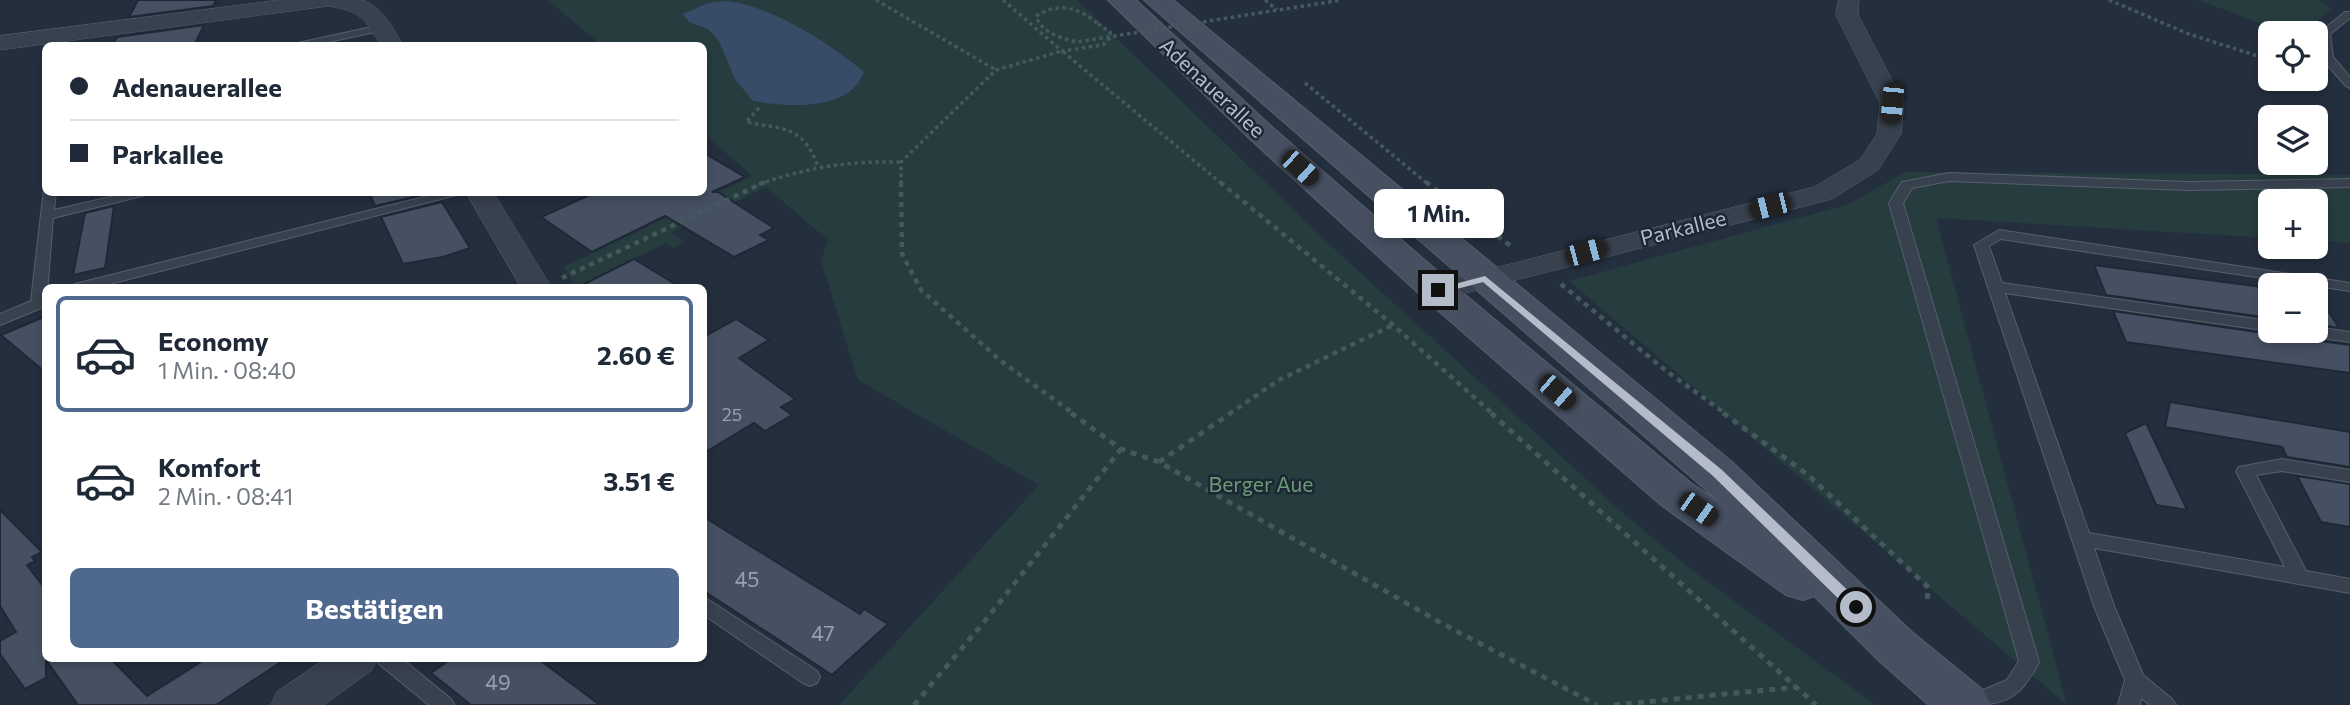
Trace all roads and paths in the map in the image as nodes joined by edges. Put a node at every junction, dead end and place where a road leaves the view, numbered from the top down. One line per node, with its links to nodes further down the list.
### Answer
1 (876, 0): 19 (path)
2 (1003, 0): 17 (path)
3 (1121, 0): 38 (main road, Adenauerallee)
4 (1157, 0): 32 (main road, Adenauerallee)
5 (1265, 0): 10 (path)
6 (1342, 0): 10 (path)
7 (1849, 0): 31 (street, Parkallee)
8 (2109, 0): 18 (path)
9 (1215, 9): 12 (path)
10 (1278, 10): 17 (path, bridge)
11 (2350, 15): 21 (lane)
12 (1236, 26)
13 (387, 37): 14 (street); 15 (lane)
14 (58, 40): 16 (street)
15 (333, 42)
16 (0, 43)
17 (1062, 51): 19 (path); 42 (path)
18 (2258, 56)
19 (996, 70): 23 (path)
20 (1297, 77): 31 (path)
21 (2350, 84)
22 (759, 108): 24 (path)
23 (901, 162): 24 (path); 45 (path)
24 (818, 167): 35 (path)
25 (2350, 183): 65 (lane)
26 (49, 196): 30 (lane)
27 (134, 196): 30 (lane)
28 (447, 196): 34 (lane)
29 (482, 196): 35 (street)
30 (47, 216): 33 (lane)
31 (1536, 265): 32 (street, Parkallee); 51 (path)
32 (1485, 279): 38 (street, Parkallee); 53 (main road, Adenauerallee)
33 (43, 284)
34 (92, 284)
35 (545, 284)
36 (1996, 287): 37 (lane); 41 (lane); 48 (lane)
37 (2350, 287)
38 (1438, 290): 53 (main road, Adenauerallee)
39 (42, 302): 40 (lane)
40 (0, 320)
41 (2258, 324)
42 (1393, 325): 46 (path); 58 (path)
43 (2328, 334): 44 (lane)
44 (2350, 337)
45 (1121, 449): 46 (path); 61 (path)
46 (1159, 462): 62 (path)
47 (2350, 476): 49 (lane)
48 (2082, 539): 49 (lane); 57 (lane)
49 (2299, 576): 50 (lane)
50 (2350, 586)
51 (1927, 599)
52 (707, 607): 56 (lane)
53 (1895, 646): 65 (main road, Adenauerallee)
54 (352, 662): 59 (street)
55 (391, 662): 60 (lane)
56 (810, 677)
57 (2135, 680): 66 (lane); 67 (lane)
58 (1797, 687): 63 (path); 64 (path)
59 (292, 705)
60 (444, 705)
61 (914, 705)
62 (1597, 705)
63 (1614, 705)
64 (1816, 705)
65 (1967, 705)
66 (2129, 705)
67 (2165, 705)

